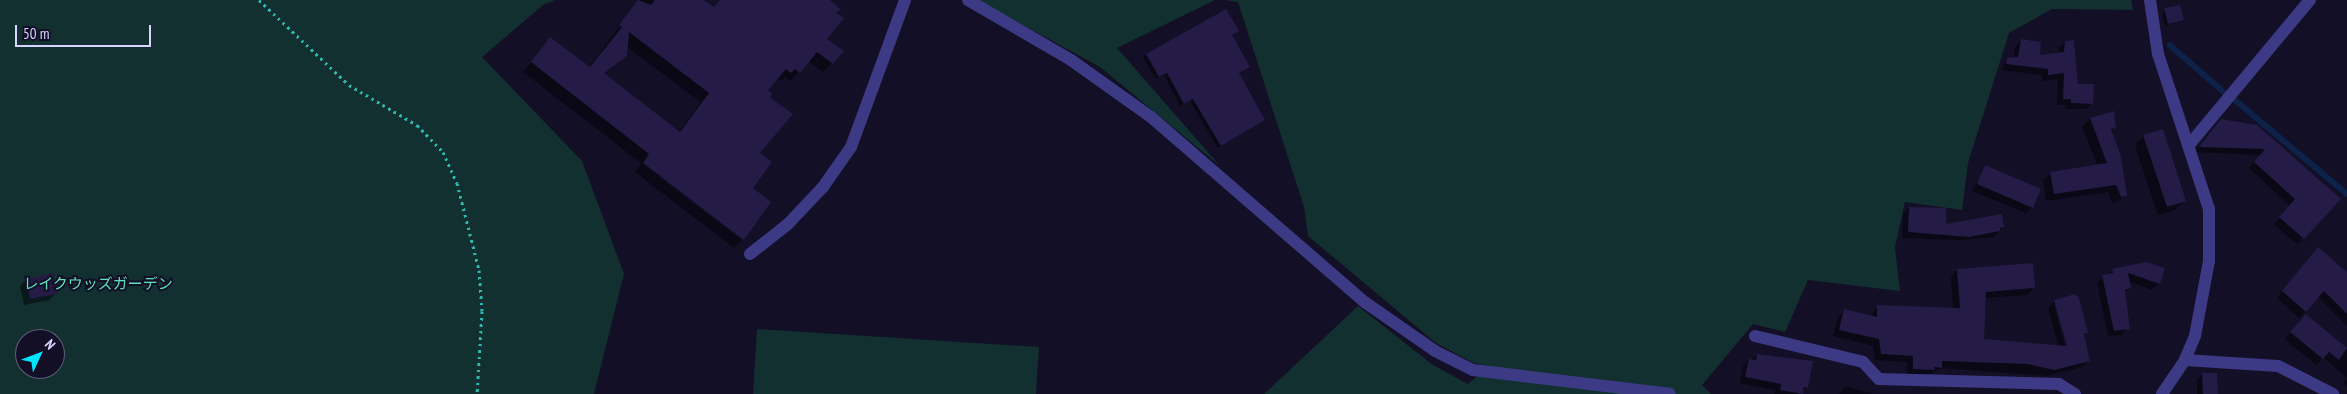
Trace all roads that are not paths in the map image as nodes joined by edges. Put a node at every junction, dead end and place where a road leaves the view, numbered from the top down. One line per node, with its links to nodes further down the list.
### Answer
1 (905, 0): 6 (street)
2 (968, 0): 9 (street)
3 (2150, 0): 5 (street)
4 (2310, 0): 5 (street)
5 (2189, 145): 8 (street)
6 (750, 254)
7 (1755, 336): 10 (street)
8 (2185, 360): 11 (street); 12 (street)
9 (1670, 394)
10 (2075, 394)
11 (2162, 394)
12 (2333, 394)

